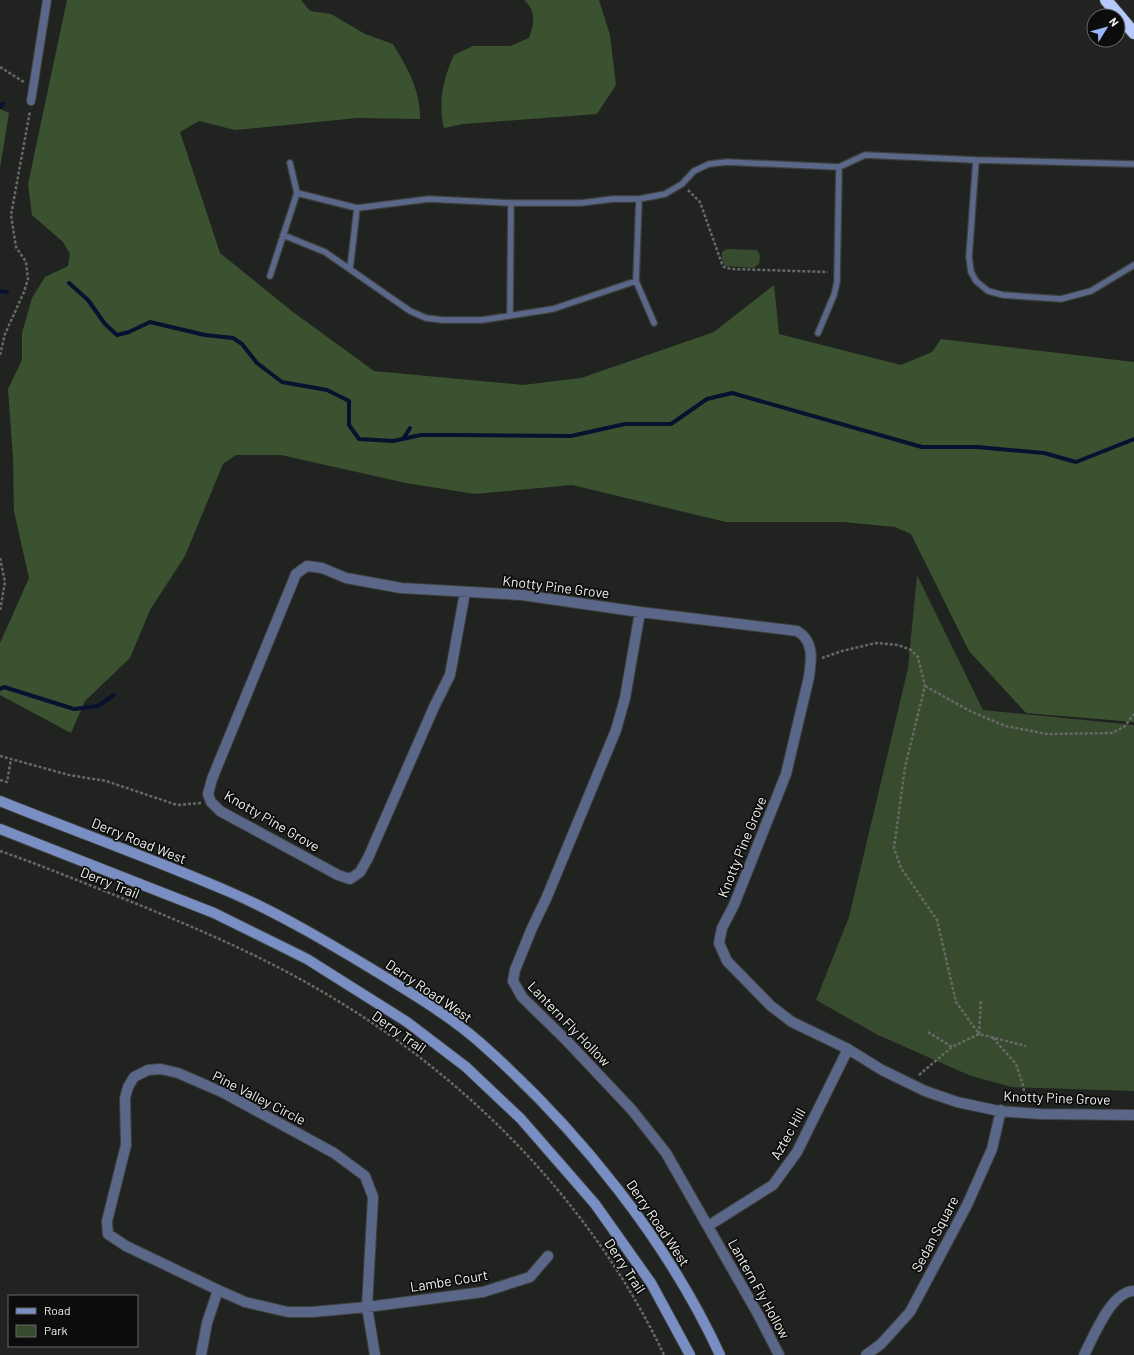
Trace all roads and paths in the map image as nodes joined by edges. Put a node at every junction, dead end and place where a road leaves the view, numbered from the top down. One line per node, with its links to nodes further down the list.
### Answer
1 (47, 0): 5 (street)
2 (1106, 0): 3 (highway)
3 (1134, 33)
4 (0, 67): 5 (path)
5 (33, 87): 6 (street)
6 (31, 100): 25 (path)
7 (976, 160): 9 (lane); 10 (lane); 17 (lane)
8 (290, 163): 12 (lane)
9 (1134, 164)
10 (839, 167): 11 (lane); 19 (lane)
11 (682, 184): 13 (lane); 19 (path)
12 (297, 193): 15 (lane); 16 (lane)
13 (638, 199): 14 (lane); 21 (lane)
14 (511, 203): 15 (lane); 22 (lane)
15 (357, 208): 18 (lane)
16 (283, 235): 18 (lane); 20 (lane)
17 (1134, 265)
18 (350, 269): 22 (lane)
19 (837, 272): 24 (lane)
20 (270, 276)
21 (636, 281): 22 (lane); 23 (lane)
22 (510, 314)
23 (654, 323)
24 (818, 333)
25 (0, 355)
26 (0, 558): 28 (path)
27 (465, 592): 29 (street, Knotty Pine Grove); 37 (street, Knotty Pine Grove); 37 (street, Knotty Pine Grove)
28 (0, 611)
29 (640, 612): 30 (street, Knotty Pine Grove); 51 (street, Lantern Fly Hollow)
30 (812, 662): 31 (path); 46 (street, Knotty Pine Grove)
31 (925, 686): 32 (path); 42 (path)
32 (1134, 714)
33 (0, 756): 34 (path)
34 (11, 759): 35 (path); 37 (path)
35 (0, 780)
36 (0, 801): 60 (main road, Derry Road West)
37 (211, 802)
38 (0, 828): 59 (main road)
39 (0, 851): 58 (path, Derry Trail)
40 (981, 999): 42 (path)
41 (928, 1032): 45 (path)
42 (979, 1034): 43 (path); 45 (path)
43 (992, 1037): 44 (path); 49 (path)
44 (1026, 1046)
45 (952, 1047): 47 (path)
46 (848, 1048): 47 (street, Knotty Pine Grove); 51 (street, Aztec Hill)
47 (909, 1084): 48 (street, Knotty Pine Grove)
48 (1001, 1110): 49 (street, Knotty Pine Grove); 62 (street, Sedan Square)
49 (1027, 1113): 50 (street, Knotty Pine Grove)
50 (1134, 1115)
51 (708, 1226): 61 (street, Lantern Fly Hollow)
52 (548, 1256): 55 (street, Lambe Court)
53 (218, 1290): 55 (street, Pine Valley Circle); 55 (street, Pine Valley Circle); 56 (street)
54 (1134, 1292): 63 (street)
55 (367, 1307): 57 (street)
56 (201, 1355)
57 (375, 1355)
58 (664, 1355)
59 (690, 1355)
60 (720, 1355)
61 (779, 1355)
62 (866, 1355)
63 (1084, 1355)

